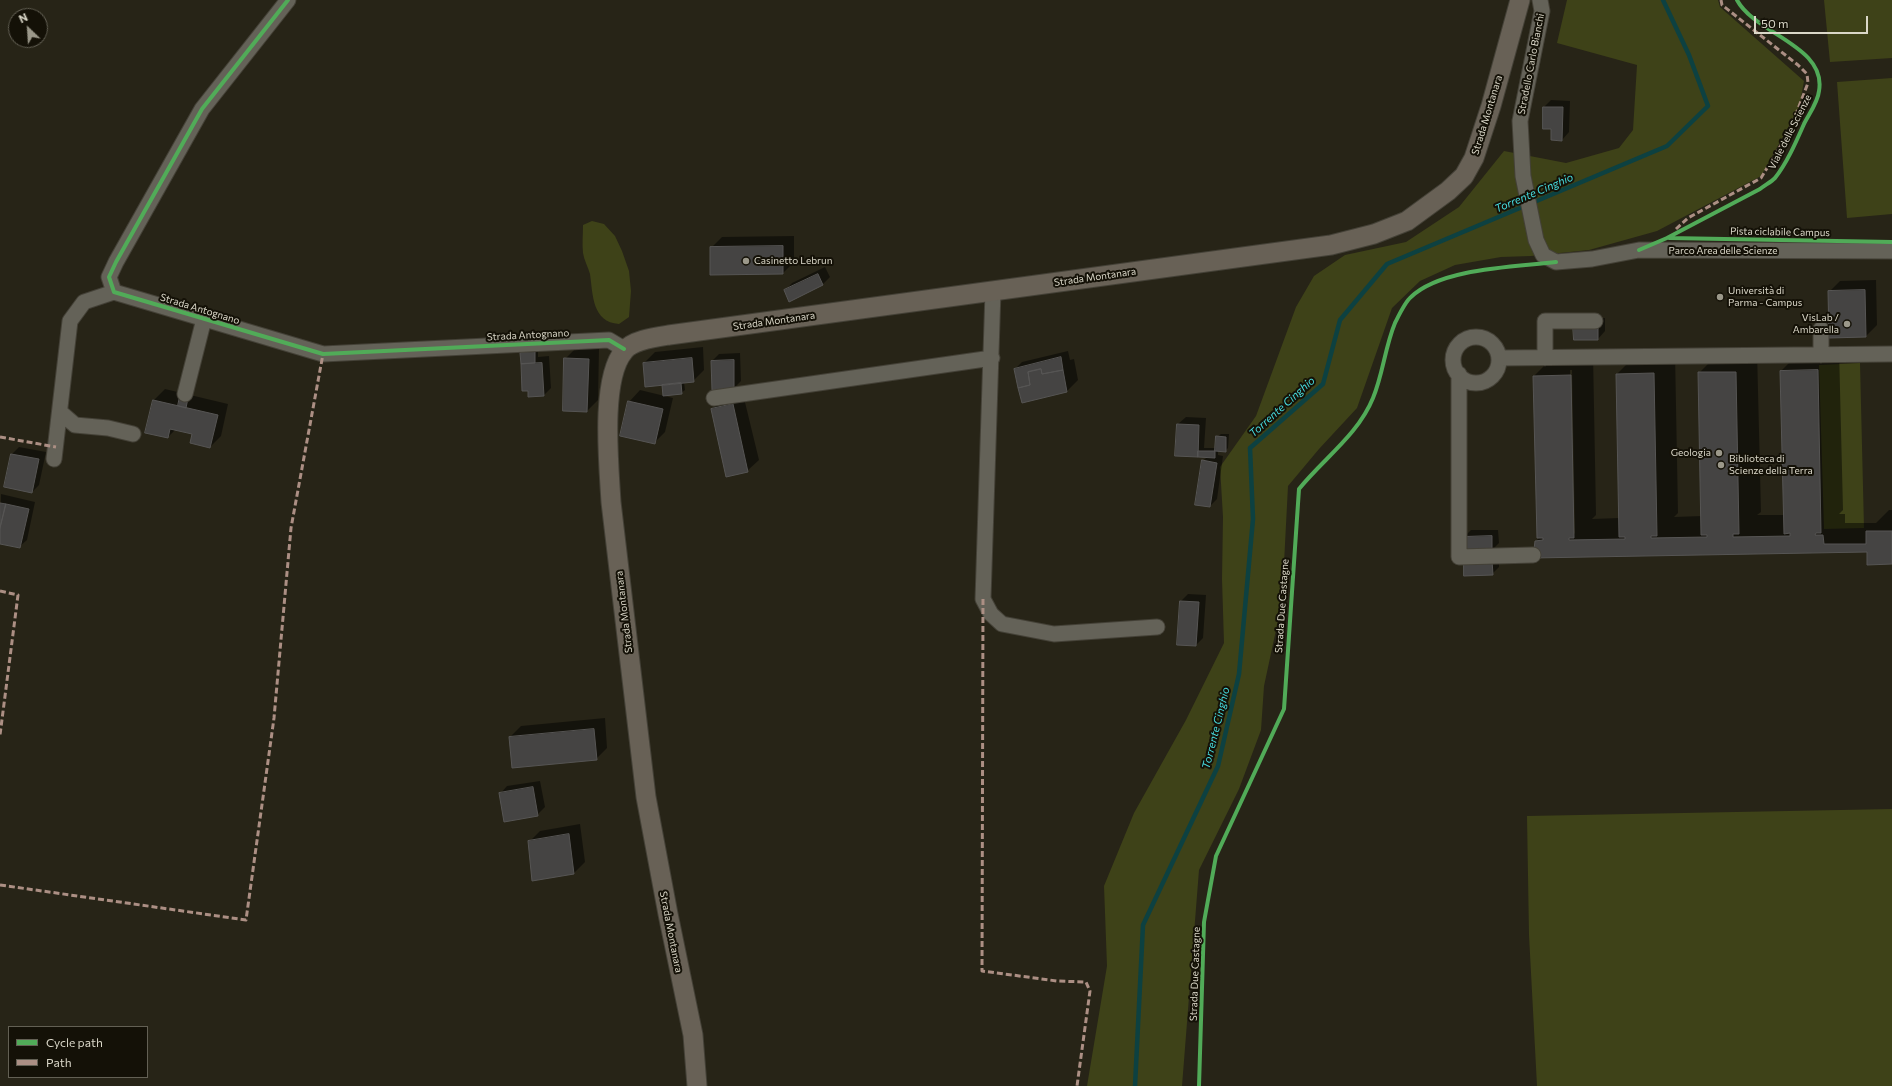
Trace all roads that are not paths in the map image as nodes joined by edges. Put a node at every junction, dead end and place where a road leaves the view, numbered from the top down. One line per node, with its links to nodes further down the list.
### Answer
1 (288, 0): 7 (street)
2 (1520, 0): 6 (main road, Strada Montanara)
3 (1540, 0): 5 (street, Stradello Carlo Bianchi)
4 (1892, 251): 5 (street, Parco Area delle Scienze)
5 (1556, 262)
6 (993, 291): 11 (main road, Strada Montanara); 14 (street)
7 (114, 292): 8 (street, Strada Antognano); 20 (street)
8 (204, 319): 11 (street, Strada Antognano); 18 (street)
9 (1595, 321): 16 (street)
10 (1821, 328): 13 (street)
11 (624, 349): 25 (main road, Strada Montanara)
12 (1892, 354): 13 (street)
13 (1821, 355): 16 (street)
14 (992, 358): 19 (street); 24 (street)
15 (1499, 358): 16 (street); 17 (street); 17 (street)
16 (1545, 358)
17 (1459, 374): 23 (street)
18 (185, 394)
19 (714, 398)
20 (60, 412): 21 (street); 22 (street)
21 (133, 434)
22 (54, 459)
23 (1533, 554)
24 (1157, 627)
25 (697, 1086)

